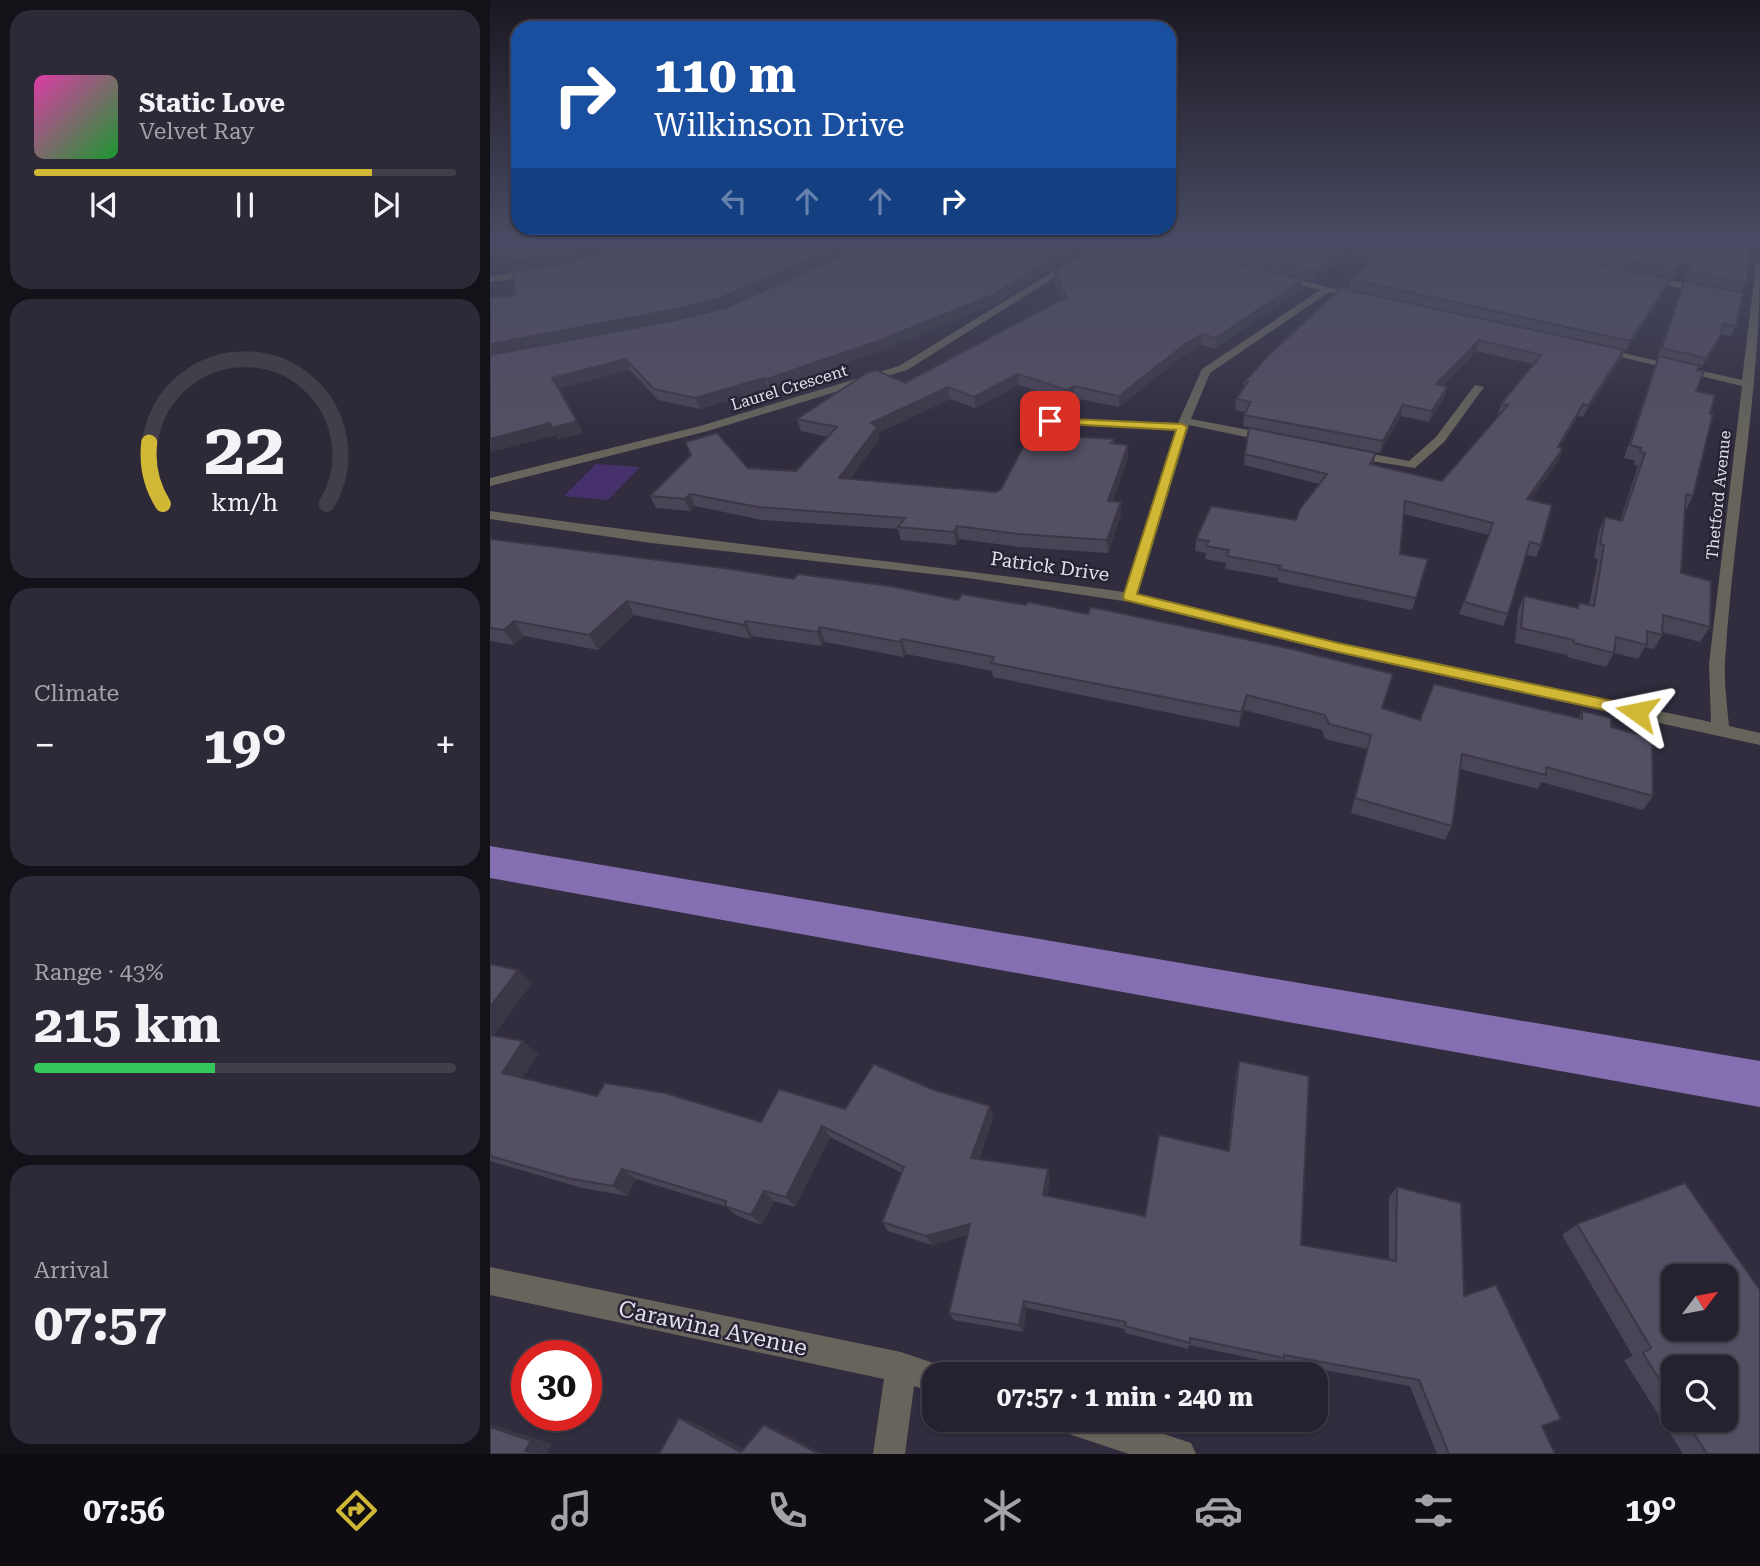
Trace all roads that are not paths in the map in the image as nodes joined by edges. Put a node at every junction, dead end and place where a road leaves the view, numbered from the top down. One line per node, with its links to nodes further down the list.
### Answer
1 (1000, 309): 11 (street, Laurel Crescent)
2 (1298, 309): 8 (street)
3 (1748, 309): 5 (street, Thetford Avenue)
4 (1587, 348): 5 (street)
5 (1748, 384): 14 (street, Thetford Avenue)
6 (1479, 387): 10 (street)
7 (1050, 421): 8 (street)
8 (1183, 424): 9 (street); 13 (street)
9 (1277, 439)
10 (1343, 452)
11 (490, 482)
12 (490, 515): 13 (street, Patrick Drive)
13 (1130, 597): 14 (street, Patrick Drive)
14 (1720, 730): 15 (street, Patrick Drive)
15 (1760, 739)
16 (490, 1281): 17 (street, Carawina Avenue)
17 (901, 1367): 18 (street, Carawina Avenue); 20 (street)
18 (922, 1374)
19 (1110, 1432): 21 (street)
20 (889, 1454)
21 (1180, 1454)

